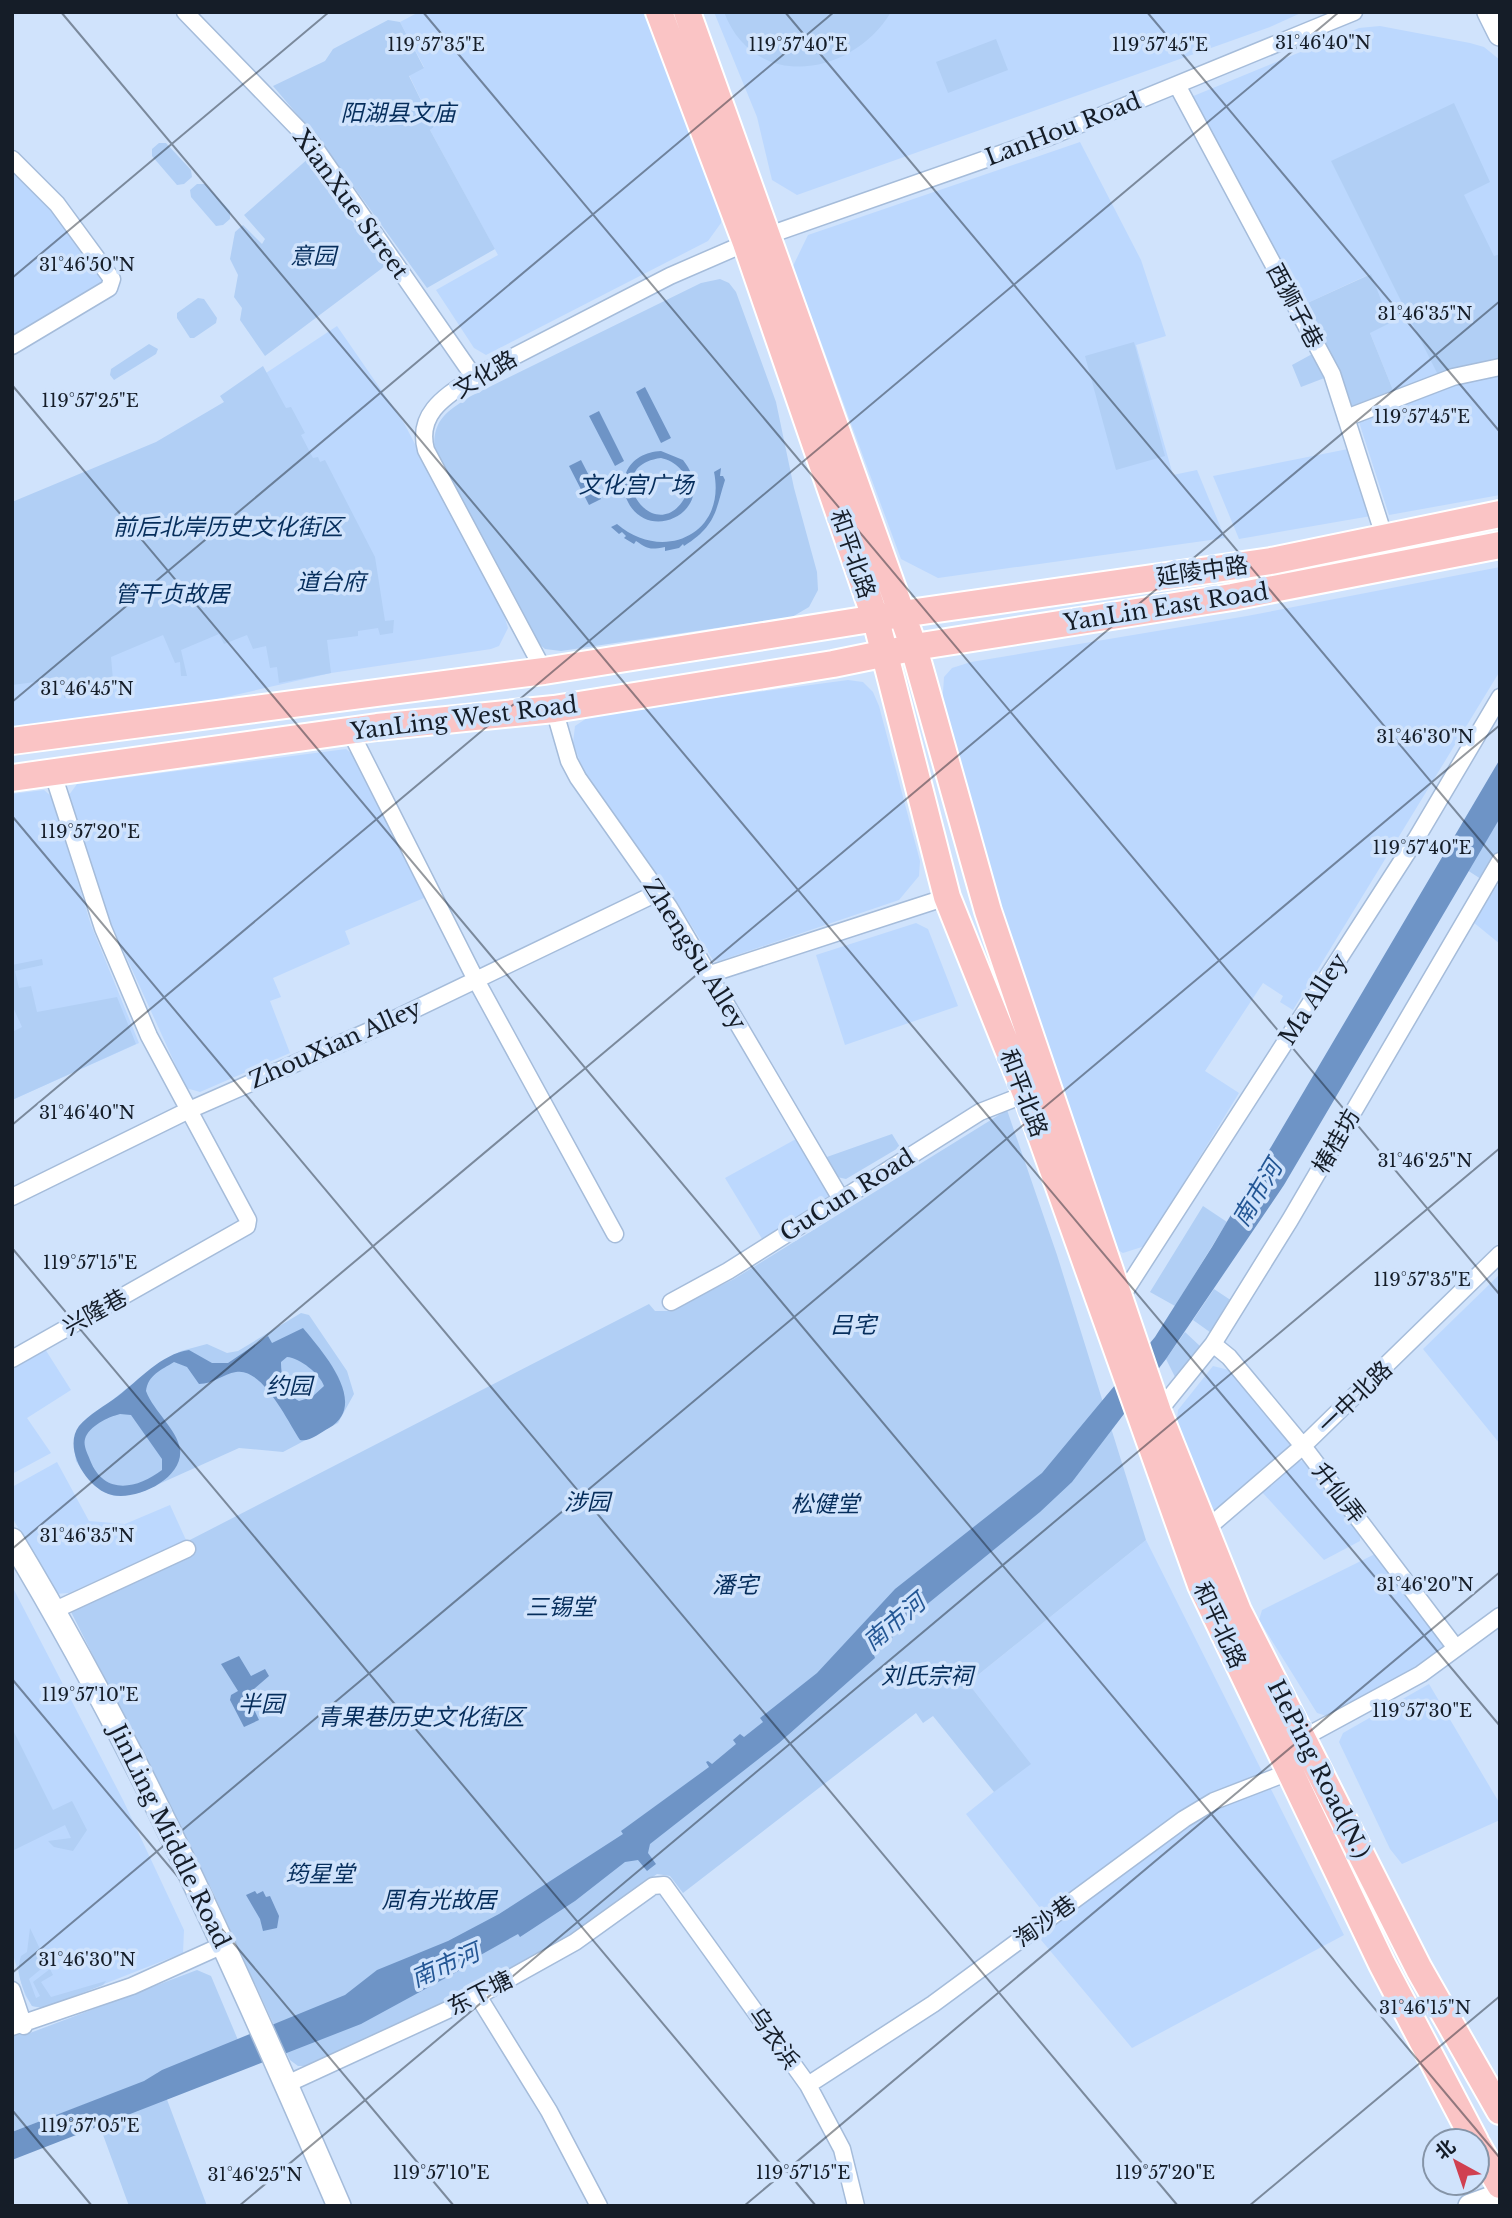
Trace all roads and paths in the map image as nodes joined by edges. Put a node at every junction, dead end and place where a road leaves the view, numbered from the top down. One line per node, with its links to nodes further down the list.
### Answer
1 (185, 12): 12 (street, XianXue Street)
2 (659, 12): 9 (main road, 和平北路)
3 (687, 12): 9 (main road, 和平北路)
4 (1354, 12): 7 (street, LanHou Road)
5 (1489, 12): 6 (main road)
6 (1500, 34)
7 (1177, 85): 9 (street, LanHou Road); 13 (street, 西狮子巷)
8 (12, 159): 10 (street)
9 (757, 239): 12 (street, 文化路); 17 (main road, 和平北路); 18 (main road, 和平北路)
10 (12, 346)
11 (1500, 367): 13 (street)
12 (474, 377): 21 (street, 文化路)
13 (1346, 418): 15 (street, 西狮子巷)
14 (1500, 514): 15 (main road, 延陵中路)
15 (1385, 539): 17 (main road, 延陵中路)
16 (1500, 545): 19 (main road, YanLin East Road)
17 (902, 614): 18 (main road, YanLing West Road); 19 (main road, 和平北路)
18 (876, 620): 20 (main road, 和平北路); 21 (main road, YanLing West Road)
19 (914, 648): 20 (main road, YanLing West Road); 39 (main road, 和平北路)
20 (885, 652): 23 (main road, YanLing West Road); 30 (main road, 和平北路)
21 (544, 671): 25 (main road, YanLing West Road)
22 (1500, 697): 39 (street, Ma Alley)
23 (554, 709): 24 (main road, YanLing West Road); 29 (street, ZhengSu Alley)
24 (350, 731): 26 (main road, YanLing West Road); 32 (street)
25 (12, 741)
26 (53, 774): 27 (main road, YanLing West Road); 34 (street)
27 (12, 778)
28 (1500, 861): 42 (street, 椿桂坊)
29 (659, 892): 31 (street, ZhengSu Alley); 32 (street, ZhouXian Alley)
30 (947, 897): 31 (street); 33 (main road, 和平北路)
31 (710, 974): 36 (street, ZhengSu Alley)
32 (476, 980): 34 (street, ZhouXian Alley); 37 (street)
33 (1026, 1094): 36 (street, GuCun Road); 41 (main road, 和平北路)
34 (187, 1111): 35 (street, ZhouXian Alley); 43 (street, 兴隆巷)
35 (12, 1197)
36 (841, 1199): 40 (street, GuCun Road)
37 (615, 1234)
38 (1500, 1254): 46 (street, 一中北路)
39 (1121, 1297): 41 (street, Ma Alley); 44 (main road, HePing Road(N.))
40 (671, 1301)
41 (1106, 1320): 44 (main road, 和平北路)
42 (1213, 1344): 45 (street, 椿桂坊); 46 (street, 升仙弄)
43 (12, 1359)
44 (1130, 1360): 45 (main road, HePing Road(N.))
45 (1149, 1405): 47 (main road, HePing Road(N.)); 54 (main road, 和平北路)
46 (1303, 1446): 47 (street, 一中北路); 52 (street, 升仙弄)
47 (1204, 1531): 53 (main road, HePing Road(N.))
48 (12, 1540): 50 (main road, JinLing Middle Road)
49 (187, 1549): 50 (street)
50 (55, 1610): 56 (main road, JinLing Middle Road)
51 (1500, 1616): 52 (street)
52 (1457, 1648): 53 (street)
53 (1303, 1738): 62 (main road, HePing Road(N.))
54 (1289, 1772): 61 (street, 淘沙巷); 63 (main road, 和平北路)
55 (664, 1885): 58 (street, 东下塘); 61 (street, 乌衣浜)
56 (223, 1945): 59 (street); 60 (main road, JinLing Middle Road)
57 (12, 1990): 59 (street)
58 (478, 1996): 60 (street, 东下塘); 68 (street)
59 (18, 2026)
60 (282, 2075): 67 (main road)
61 (808, 2085): 69 (street, 乌衣浜)
62 (1500, 2111)
63 (1468, 2127)
64 (1491, 2169): 65 (main road, 和平北路)
65 (1500, 2185)
66 (1500, 2195): 70 (main road)
67 (339, 2206)
68 (598, 2206)
69 (856, 2206)
70 (1470, 2206)

